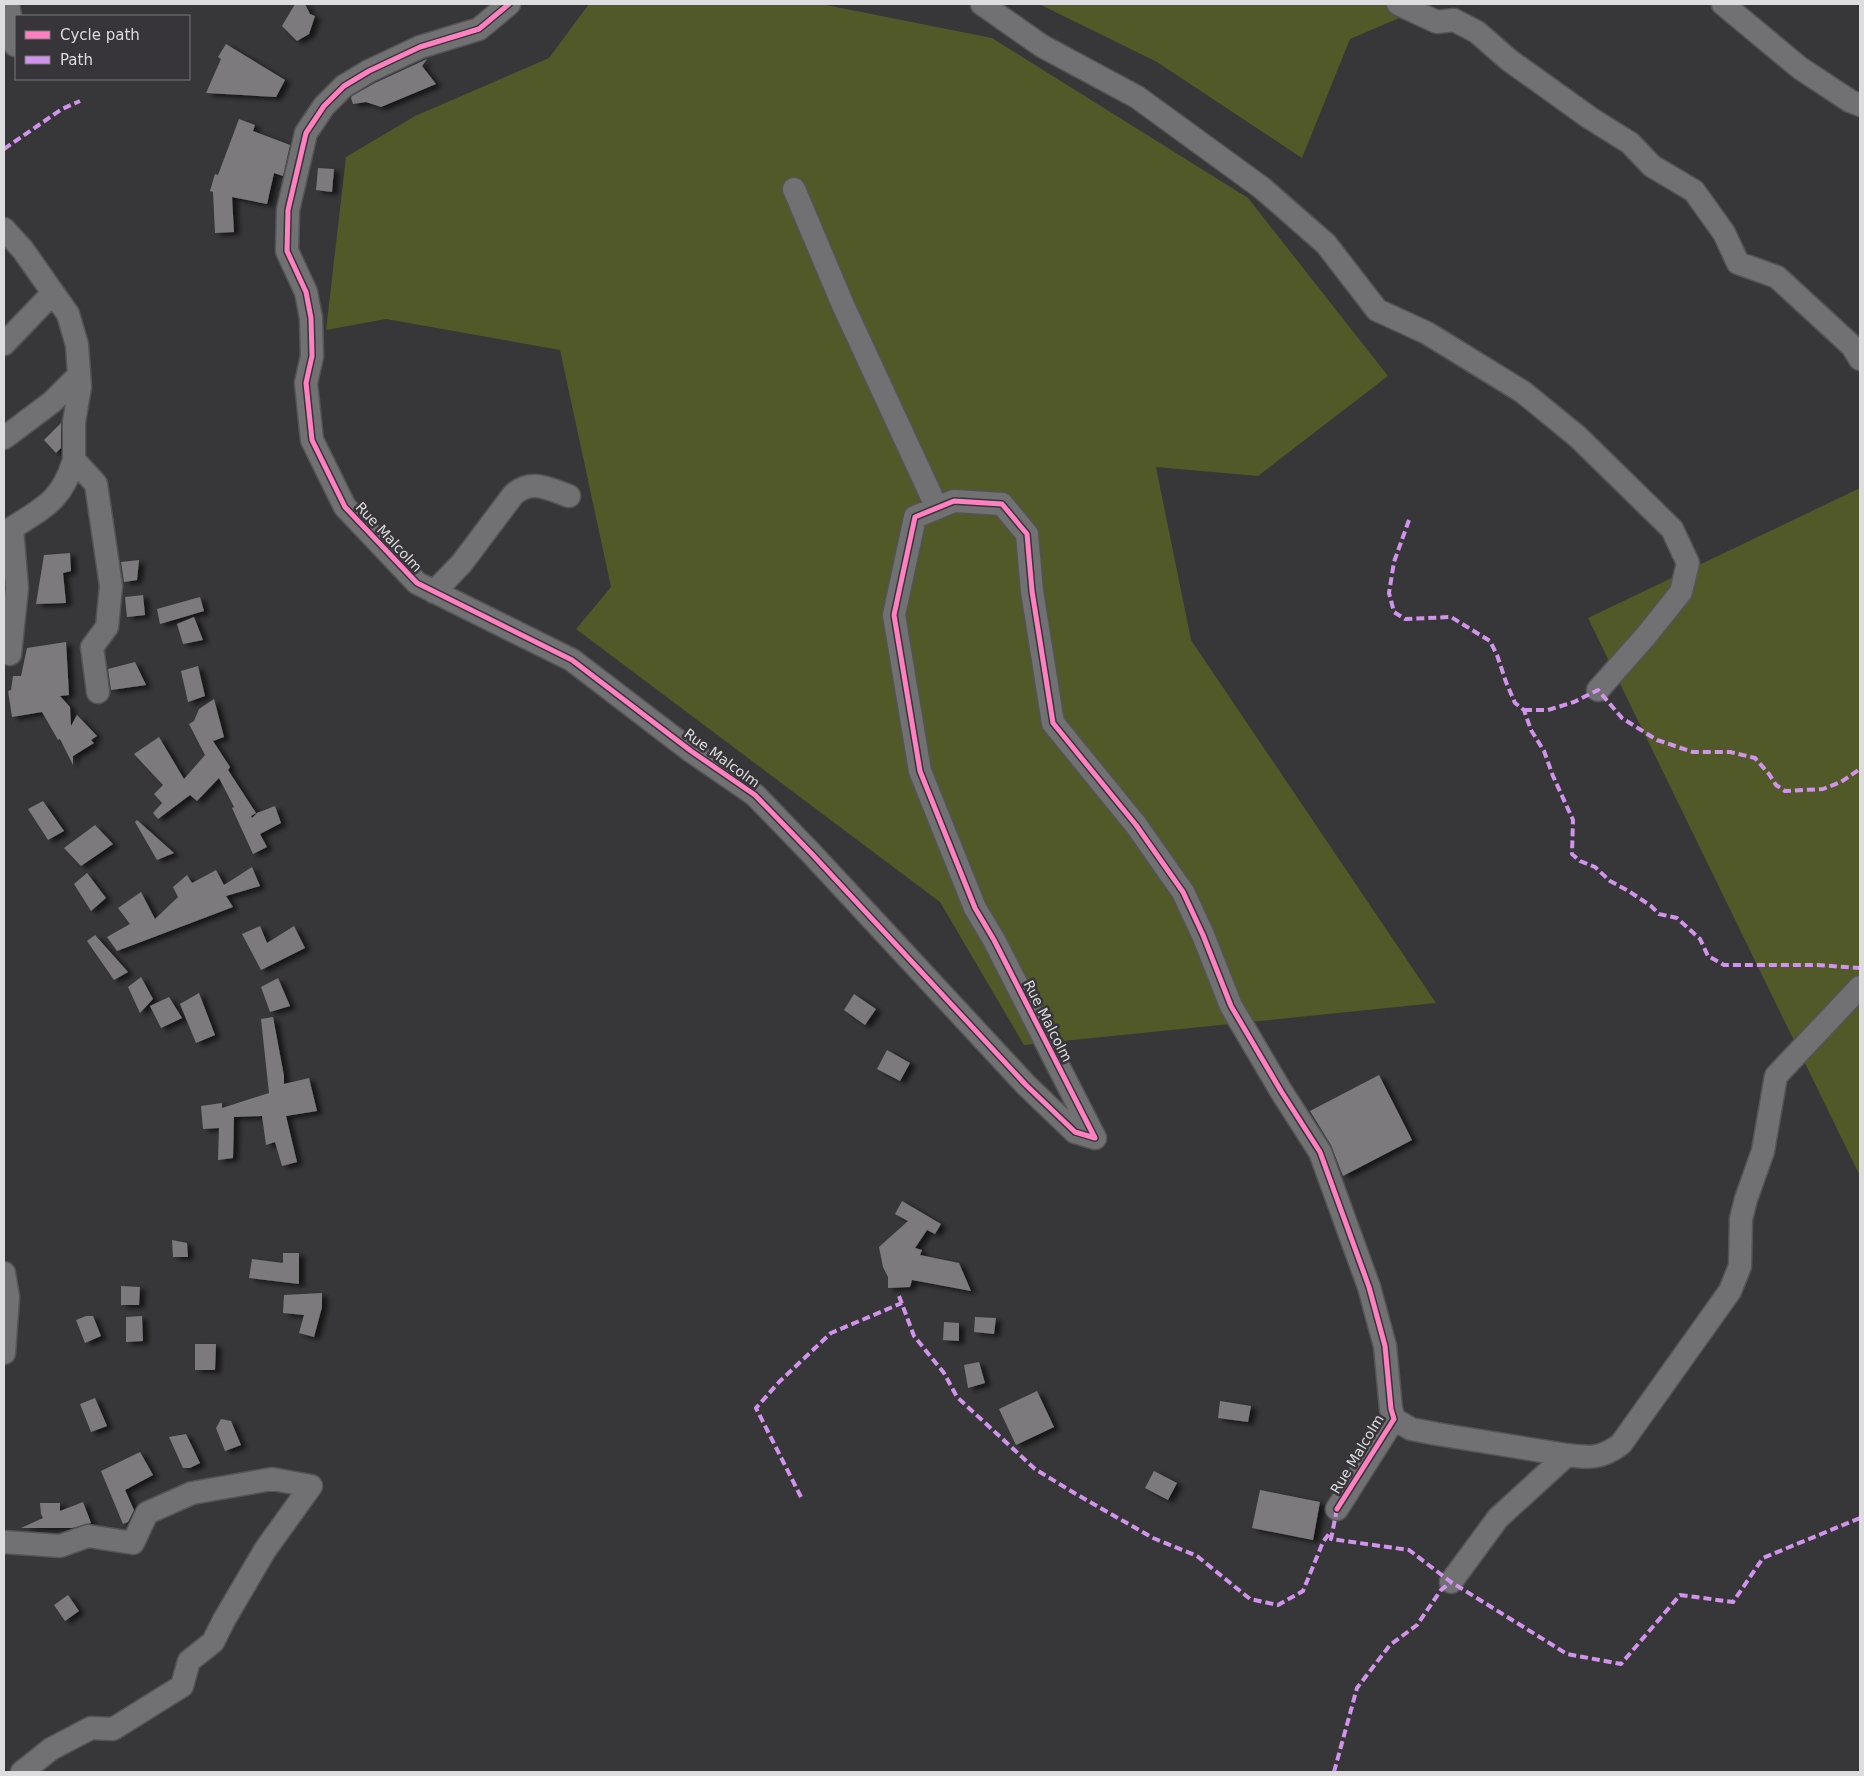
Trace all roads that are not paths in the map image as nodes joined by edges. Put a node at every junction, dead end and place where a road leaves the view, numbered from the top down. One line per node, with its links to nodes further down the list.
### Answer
1 (8, 4): 6 (street)
2 (509, 4): 18 (street, Rue Malcolm)
3 (982, 4): 20 (street)
4 (1398, 4): 12 (street)
5 (1723, 4): 7 (street)
6 (15, 46)
7 (1860, 105)
8 (794, 189): 17 (street)
9 (4, 230): 10 (street)
10 (53, 293): 11 (street); 13 (street)
11 (4, 344)
12 (1860, 359)
13 (80, 375): 14 (street); 15 (street)
14 (4, 438)
15 (74, 460): 19 (street); 21 (street)
16 (569, 496): 18 (street)
17 (937, 508): 18 (street, Rue Malcolm); 26 (street, Rue Malcolm)
18 (434, 592)
19 (10, 654)
20 (1598, 690)
21 (98, 692)
22 (1860, 987): 27 (street)
23 (4, 1273): 24 (street)
24 (6, 1298): 25 (street)
25 (4, 1353)
26 (1394, 1419): 27 (street); 28 (street, Rue Malcolm)
27 (1566, 1455): 30 (street)
28 (1337, 1509)
29 (4, 1542): 31 (street)
30 (1451, 1582)
31 (22, 1772)

